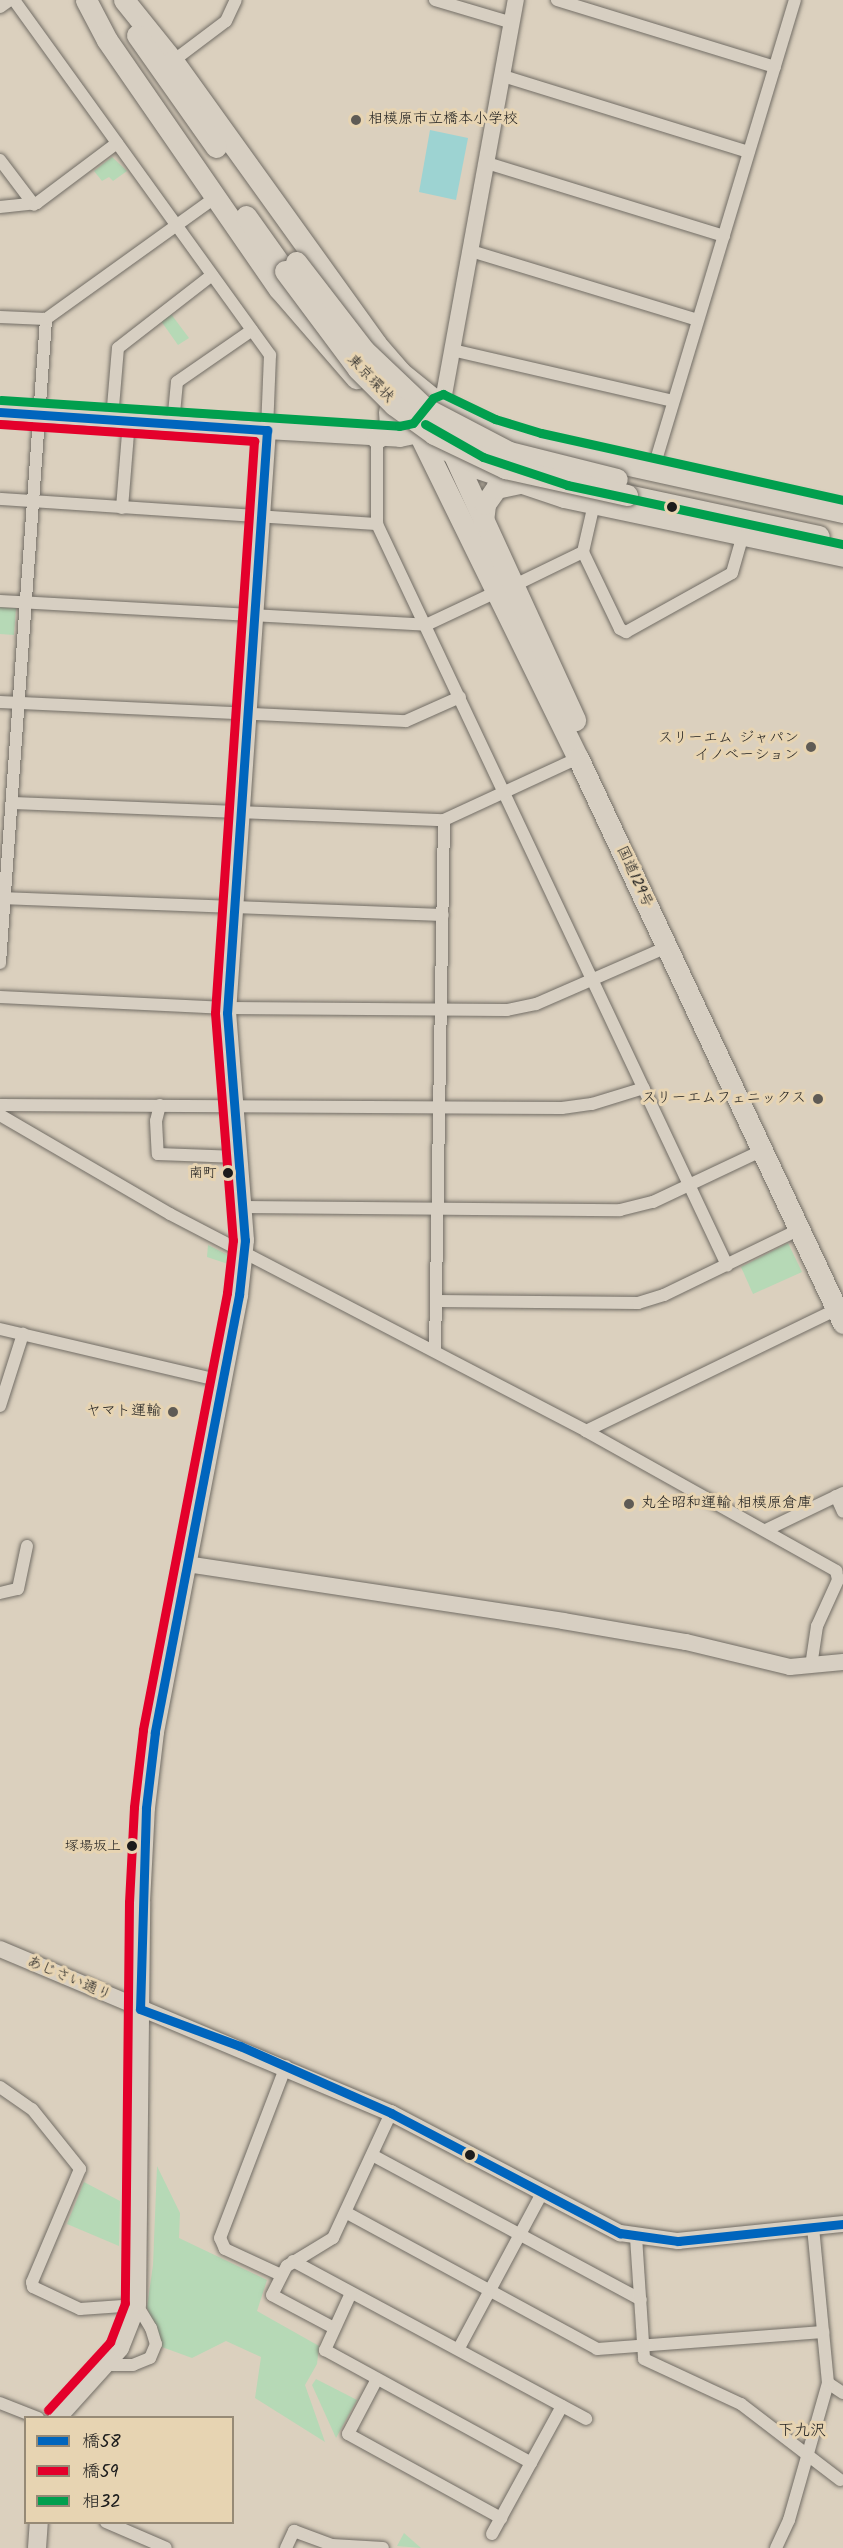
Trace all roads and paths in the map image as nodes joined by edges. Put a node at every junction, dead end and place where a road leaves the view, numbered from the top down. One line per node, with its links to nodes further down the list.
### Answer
1 (12, 0): 10 (street); 15 (street)
2 (87, 0): 19 (highway); 25 (highway, 東京環状)
3 (113, 0): 25 (highway, 東京環状)
4 (124, 0): 12 (highway)
5 (435, 0): 11 (street)
6 (516, 0): 11 (street)
7 (557, 0): 13 (street)
8 (795, 0): 13 (street)
9 (232, 3): 12 (street)
10 (0, 7)
11 (512, 23): 14 (street)
12 (173, 61): 33 (highway)
13 (775, 68): 16 (street)
14 (502, 76): 16 (street); 18 (street)
15 (117, 143): 20 (street); 22 (street)
16 (749, 152): 23 (street)
17 (0, 160): 20 (street)
18 (487, 163): 23 (street); 24 (street)
19 (216, 197): 22 (street); 34 (highway)
20 (33, 205): 21 (street)
21 (0, 207)
22 (177, 225): 26 (street); 28 (street)
23 (724, 236): 29 (street)
24 (471, 251): 29 (street); 31 (street)
25 (290, 267): 45 (highway, 東京環状, bridge)
26 (212, 275): 30 (street); 37 (street)
27 (0, 317): 28 (street)
28 (46, 320): 36 (street)
29 (698, 320): 32 (street)
30 (252, 330): 39 (street); 40 (street)
31 (452, 350): 32 (street); 33 (street)
32 (674, 401): 43 (street)
33 (442, 406): 42 (highway, 国道129号); 42 (main road); 43 (highway)
34 (389, 411): 41 (highway); 42 (highway)
35 (0, 412): 36 (street)
36 (38, 415): 37 (street); 47 (street)
37 (112, 419): 38 (street)
38 (129, 421): 39 (street); 49 (street)
39 (173, 424): 40 (street)
40 (267, 430): 41 (main road); 51 (main road)
41 (377, 438): 42 (main road); 53 (street)
42 (436, 446): 44 (highway); 52 (highway, 国道129号); 59 (highway, 国道129号)
43 (653, 470): 50 (highway)
44 (519, 483): 48 (highway); 52 (highway)
45 (629, 489): 54 (highway, 東京環状); 56 (highway, 東京環状)
46 (0, 499): 47 (street)
47 (32, 501): 49 (street); 61 (street)
48 (594, 504): 55 (highway); 57 (street)
49 (123, 508): 51 (street)
50 (843, 512)
51 (262, 517): 53 (street); 62 (main road)
52 (483, 521): 59 (highway, 国道129号)
53 (376, 524): 63 (street)
54 (843, 526)
55 (743, 535): 57 (street); 58 (highway)
56 (843, 541)
57 (583, 552): 59 (street)
58 (843, 556)
59 (504, 589): 63 (street); 68 (highway, 国道129号); 97 (highway, 国道129号)
60 (0, 601): 61 (street)
61 (25, 602): 62 (street); 66 (street)
62 (255, 615): 63 (street); 67 (main road)
63 (426, 625): 64 (street)
64 (460, 697): 67 (street); 69 (street)
65 (0, 702): 66 (street)
66 (18, 703): 67 (street); 70 (street)
67 (247, 715): 71 (main road)
68 (578, 758): 69 (street); 76 (highway, 国道129号)
69 (505, 792): 72 (street); 78 (street)
70 (13, 803): 71 (street); 73 (street)
71 (241, 812): 72 (street); 74 (main road)
72 (444, 820): 75 (street)
73 (2, 898): 74 (street); 77 (street)
74 (234, 907): 75 (street); 80 (main road)
75 (443, 915): 81 (street)
76 (667, 947): 78 (street); 88 (highway, 国道129号)
77 (0, 963)
78 (594, 981): 81 (street); 82 (street)
79 (0, 997): 80 (street)
80 (227, 1008): 81 (street); 85 (main road)
81 (441, 1010): 86 (street)
82 (644, 1088): 86 (street); 90 (street)
83 (0, 1105): 84 (street)
84 (160, 1105): 85 (street); 89 (street)
85 (233, 1105): 86 (street); 89 (main road)
86 (440, 1106): 92 (street)
87 (0, 1115): 94 (street)
88 (763, 1150): 90 (street); 93 (highway, 国道129号)
89 (238, 1157): 91 (main road)
90 (691, 1184): 92 (street); 95 (street)
91 (243, 1207): 92 (street); 94 (main road)
92 (438, 1211): 96 (street)
93 (800, 1229): 95 (street); 97 (highway, 国道129号)
94 (244, 1250): 100 (street); 101 (main road)
95 (727, 1265): 96 (street)
96 (437, 1301): 100 (street)
97 (841, 1308): 103 (street)
98 (0, 1329): 99 (street)
99 (23, 1334): 101 (street); 102 (street)
100 (435, 1351): 103 (street)
101 (222, 1381): 108 (main road)
102 (0, 1406)
103 (586, 1431): 106 (street)
104 (839, 1495): 105 (street); 106 (street)
105 (843, 1512)
106 (766, 1530): 111 (street)
107 (27, 1546): 109 (street)
108 (187, 1564): 111 (street); 113 (main road)
109 (0, 1593)
110 (843, 1662): 111 (street)
111 (811, 1666)
112 (0, 1949): 113 (street, あじさい通り)
113 (140, 2009): 114 (street, あじさい通り); 129 (main road)
114 (286, 2066): 116 (street, あじさい通り); 125 (street)
115 (0, 2087): 129 (street)
116 (391, 2113): 117 (street); 118 (street, あじさい通り)
117 (374, 2156): 119 (street); 122 (street)
118 (541, 2194): 122 (street); 123 (street, あじさい通り)
119 (347, 2213): 124 (street); 126 (street)
120 (843, 2224): 121 (street, あじさい通り)
121 (813, 2227): 123 (street, あじさい通り); 131 (street)
122 (519, 2234): 126 (street); 128 (street)
123 (636, 2237): 128 (street)
124 (293, 2261): 125 (street); 127 (street)
125 (281, 2275): 130 (street)
126 (489, 2291): 132 (street); 133 (street)
127 (351, 2293): 130 (street); 132 (street)
128 (641, 2300): 133 (street)
129 (137, 2305): 134 (main road); 134 (street)
130 (334, 2328): 135 (street)
131 (823, 2332): 133 (street); 136 (street)
132 (459, 2348): 139 (street)
133 (644, 2348): 143 (street)
134 (105, 2365): 141 (main road)
135 (377, 2379): 144 (street); 146 (street)
136 (828, 2383): 137 (street); 143 (street)
137 (843, 2393)
138 (0, 2403): 140 (street)
139 (562, 2406): 142 (street); 144 (street)
140 (33, 2416)
141 (58, 2416)
142 (586, 2419)
143 (808, 2456): 145 (street); 154 (street)
144 (531, 2463): 146 (street)
145 (840, 2480)
146 (501, 2518): 149 (street)
147 (39, 2524): 150 (main road)
148 (108, 2524): 151 (street)
149 (492, 2534)
150 (37, 2548)
151 (166, 2548)
152 (286, 2548): 153 (street)
153 (383, 2548)
154 (776, 2548)

